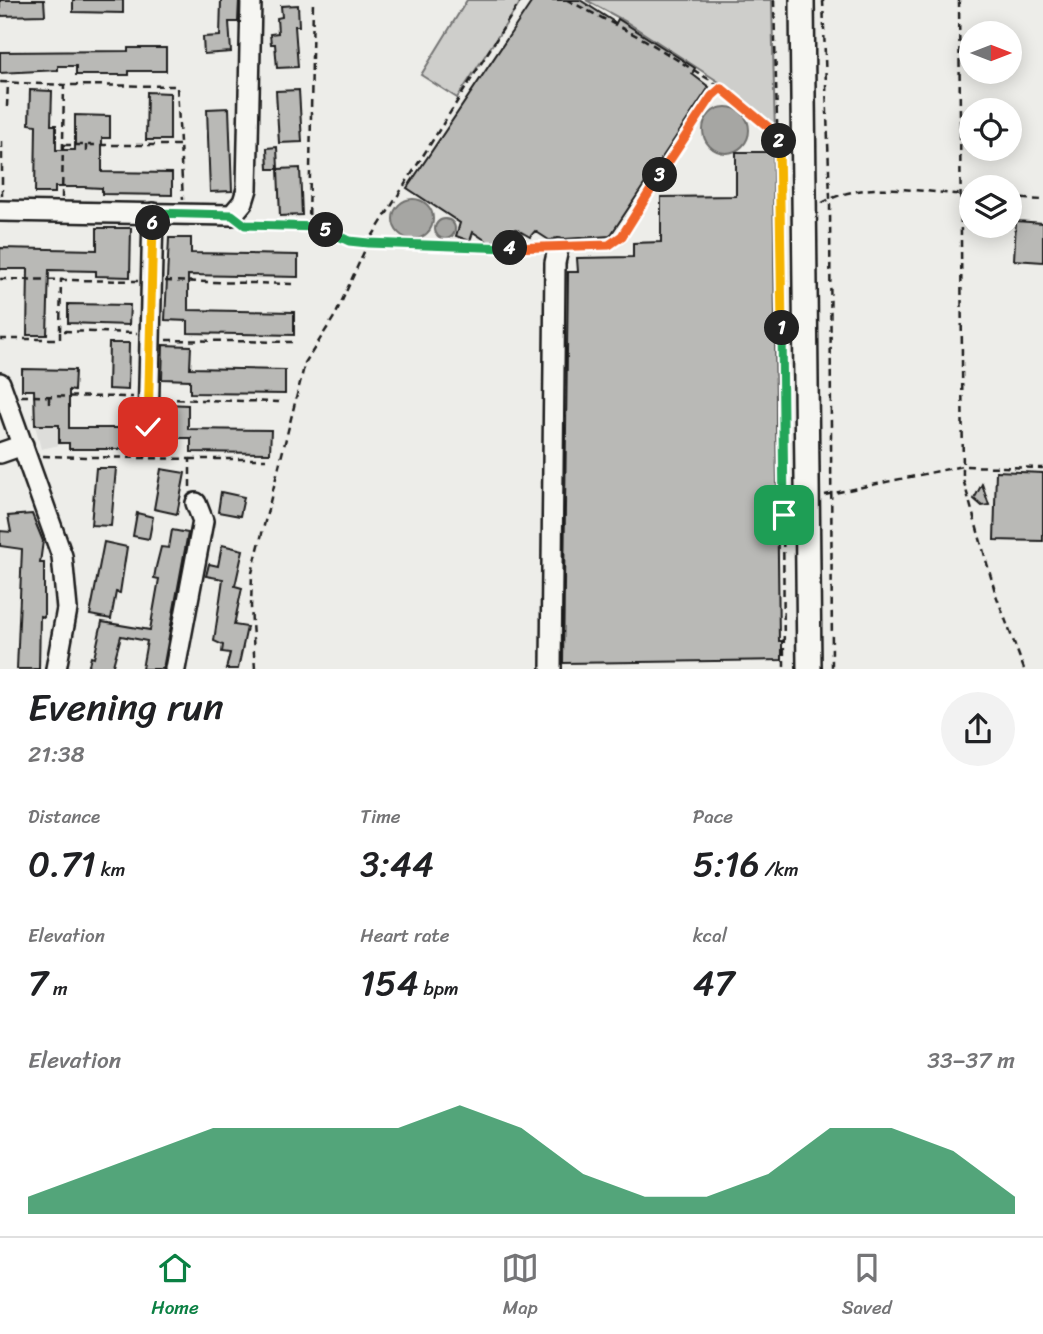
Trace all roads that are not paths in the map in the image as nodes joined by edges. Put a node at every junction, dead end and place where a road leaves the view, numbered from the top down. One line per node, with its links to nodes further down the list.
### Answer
1 (251, 0): 4 (street)
2 (802, 0): 14 (main road)
3 (1, 211): 4 (street)
4 (153, 213): 7 (street)
5 (558, 249): 13 (street)
6 (2, 389): 8 (street)
7 (148, 427)
8 (23, 445): 9 (street); 11 (street)
9 (0, 453)
10 (196, 503): 12 (street)
11 (56, 669)
12 (175, 669)
13 (551, 669)
14 (809, 669)

